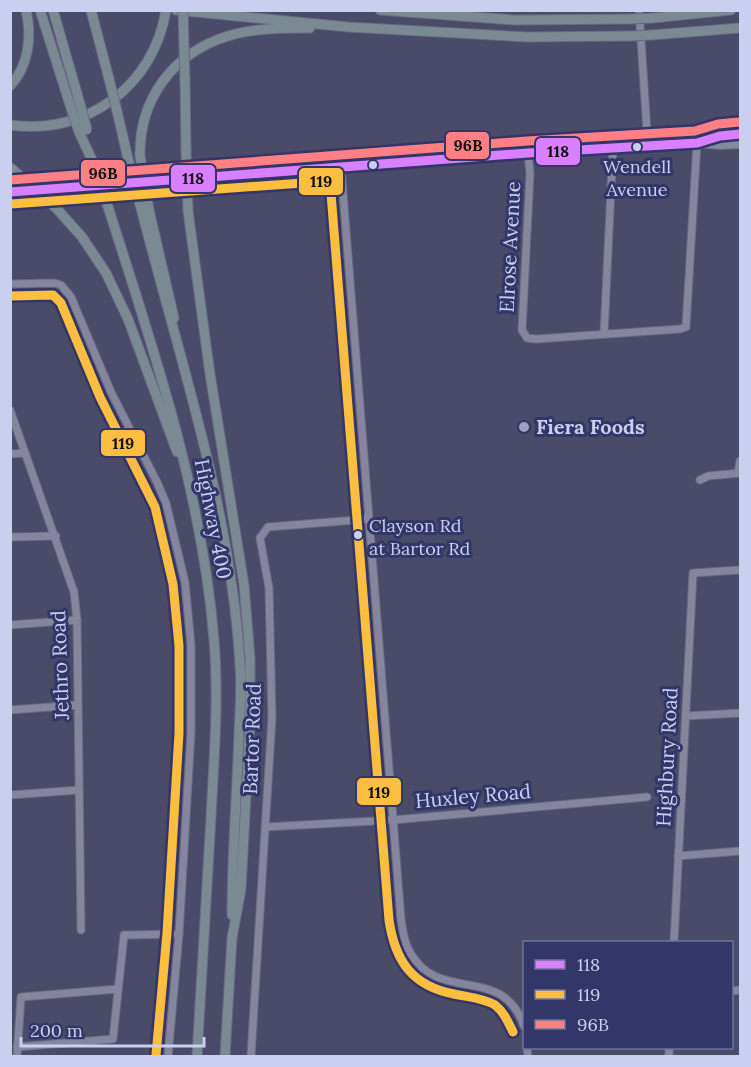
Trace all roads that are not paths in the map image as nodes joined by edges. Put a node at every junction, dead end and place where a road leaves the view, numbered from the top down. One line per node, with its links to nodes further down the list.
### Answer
1 (91, 10): 25 (highway, bridge)
2 (166, 10): 15 (highway)
3 (176, 10): 11 (highway)
4 (183, 10): 54 (highway, Highway 400, bridge)
5 (380, 10): 7 (highway, bridge)
6 (639, 10): 19 (street)
7 (731, 10)
8 (27, 14): 13 (highway)
9 (41, 15): 14 (highway)
10 (54, 15): 14 (highway)
11 (348, 27): 12 (highway, bridge); 25 (highway, bridge)
12 (741, 28)
13 (10, 86)
14 (76, 106): 33 (highway, Highway 400, bridge)
15 (10, 125)
16 (741, 134): 17 (main road)
17 (697, 143): 18 (main road); 19 (main road); 27 (street)
18 (741, 144)
19 (648, 146): 20 (main road)
20 (613, 148): 21 (main road); 27 (street)
21 (528, 153): 23 (main road); 27 (street, Elrose Avenue)
22 (10, 167): 33 (highway, bridge)
23 (341, 168): 24 (main road); 35 (street)
24 (10, 192)
25 (146, 211): 54 (highway)
26 (10, 284): 53 (street)
27 (604, 334)
28 (10, 410): 29 (street, Jethro Road)
29 (25, 453): 30 (street); 36 (street, Jethro Road)
30 (10, 454)
31 (741, 461): 32 (street)
32 (739, 473): 34 (street)
33 (186, 474): 61 (highway, Highway 400)
34 (700, 480)
35 (369, 519): 48 (street); 49 (street, Bartor Road)
36 (56, 536): 37 (street); 39 (street, Jethro Road)
37 (10, 537)
38 (741, 570): 44 (street, Highbury Road)
39 (77, 620): 40 (street); 41 (street, Jethro Road)
40 (10, 625)
41 (78, 705): 42 (street); 45 (street, Jethro Road)
42 (10, 710)
43 (741, 712): 44 (street)
44 (686, 716): 51 (street, Highbury Road)
45 (80, 790): 46 (street); 52 (street, Jethro Road)
46 (10, 795)
47 (647, 797): 48 (street, Huxley Road)
48 (393, 820): 49 (street, Huxley Road); 57 (street)
49 (265, 827): 63 (street, Bartor Road)
50 (741, 851): 51 (street)
51 (678, 856): 55 (street, Highbury Road)
52 (81, 930)
53 (179, 934): 56 (street); 60 (street)
54 (232, 938): 62 (highway, Highway 400)
55 (674, 941)
56 (118, 989): 58 (street); 58 (street)
57 (523, 1022)
58 (17, 1047): 59 (street)
59 (17, 1056)
60 (168, 1056)
61 (197, 1056)
62 (225, 1056)
63 (251, 1056)

